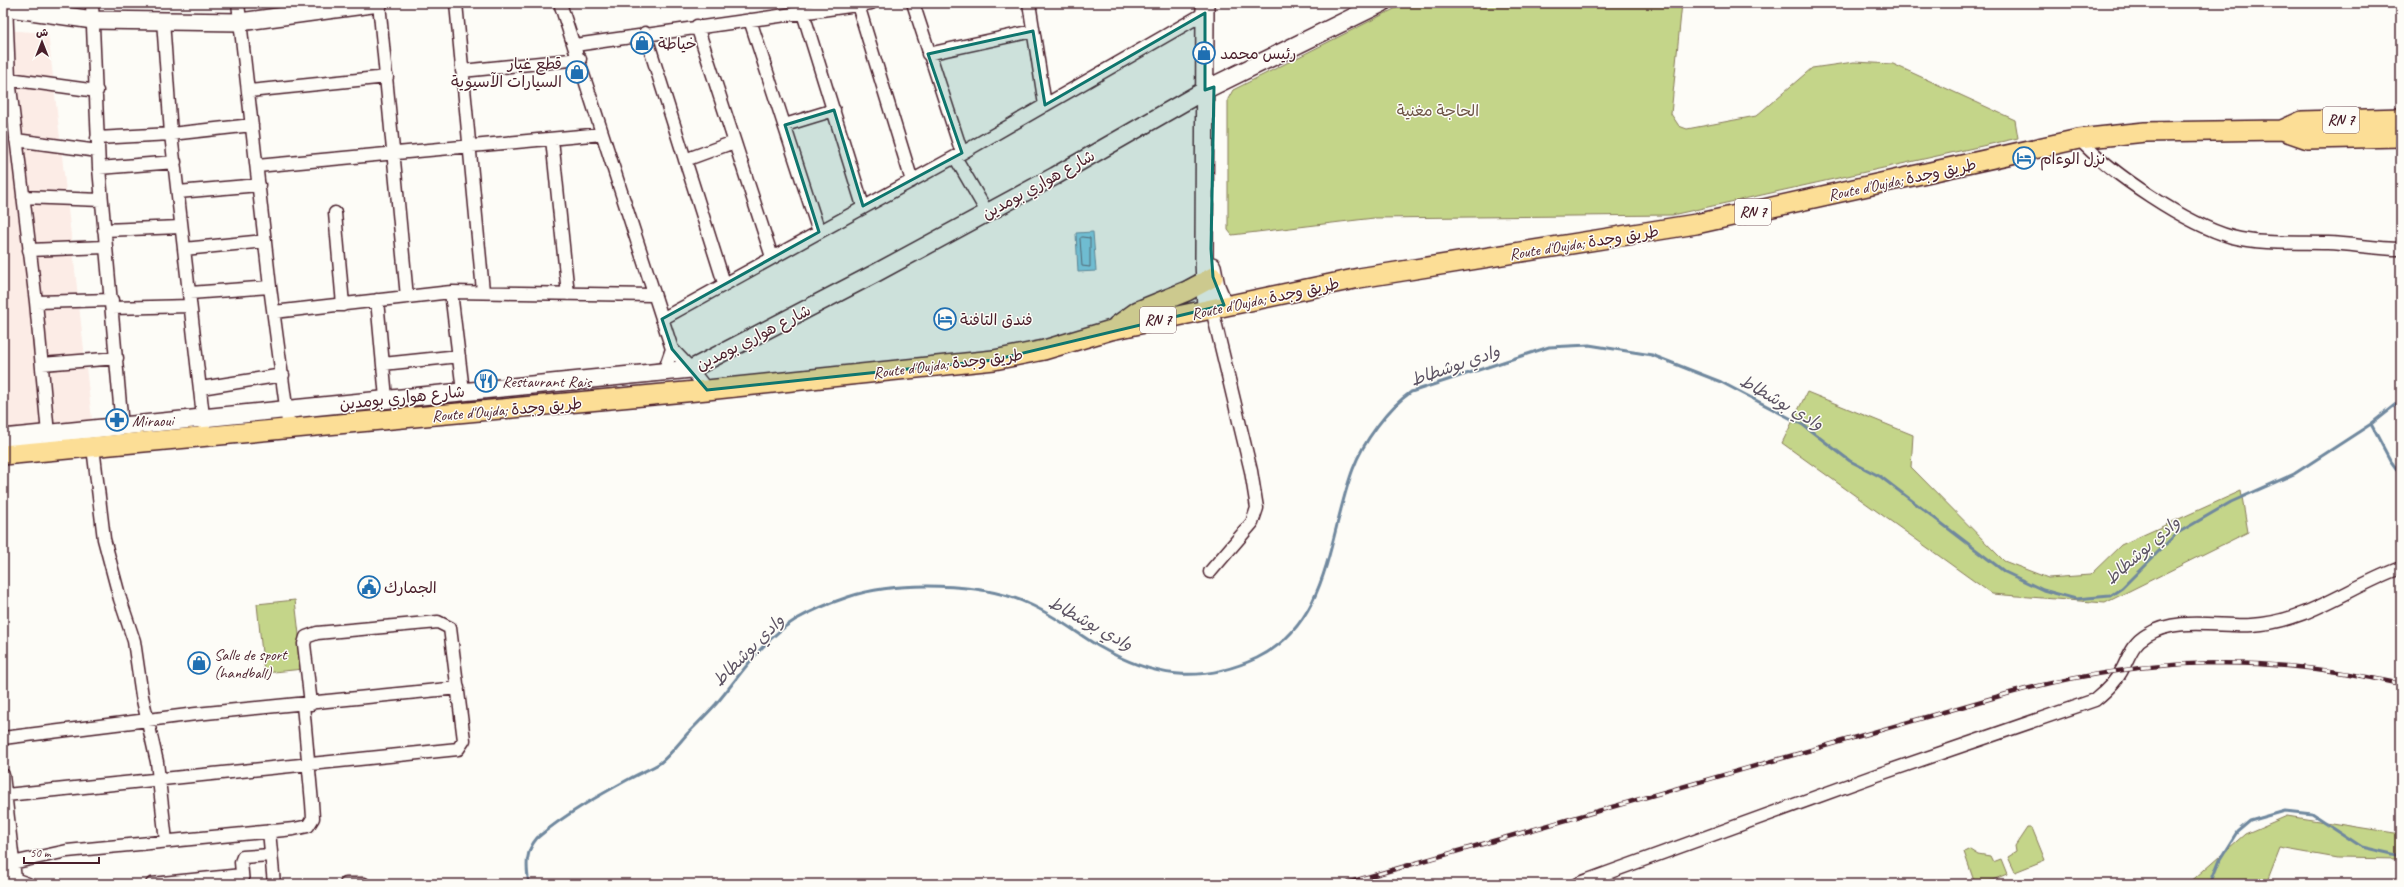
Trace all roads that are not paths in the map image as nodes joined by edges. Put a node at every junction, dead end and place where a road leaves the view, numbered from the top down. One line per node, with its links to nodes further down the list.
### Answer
1 (238, 3): 16 (street)
2 (379, 3): 16 (street); 24 (street)
3 (456, 3): 23 (street)
4 (560, 3): 20 (street)
5 (871, 3): 8 (street)
6 (913, 3): 21 (street)
7 (1029, 3): 18 (street)
8 (853, 5): 13 (street); 52 (street)
9 (1373, 5): 26 (street, شارع هواري بومدين)
10 (5, 6): 12 (street); 25 (street)
11 (1208, 6): 26 (street); 30 (street)
12 (92, 11): 14 (street); 27 (street)
13 (803, 13): 15 (street); 31 (street)
14 (163, 20): 16 (street); 36 (street)
15 (750, 20): 17 (street); 34 (street)
16 (240, 22): 28 (street)
17 (697, 26): 19 (street); 43 (street)
18 (1033, 31): 21 (street); 30 (street)
19 (646, 33): 20 (street); 48 (street)
20 (575, 45): 22 (street)
21 (928, 54): 47 (street)
22 (580, 59): 23 (street); 37 (street)
23 (462, 71): 44 (street)
24 (387, 77): 28 (street); 46 (street)
25 (9, 79): 27 (street); 29 (street)
26 (1209, 88): 58 (street, شارع هواري بومدين); 69 (street)
27 (97, 91): 39 (street)
28 (249, 91): 33 (street)
29 (7, 100): 42 (street)
30 (1045, 105): 47 (street)
31 (834, 110): 34 (street); 57 (street)
32 (2401, 118): 35 (main road, Route d'Oujda; طريق وجدة / RN 7)
33 (252, 125): 36 (street); 50 (street)
34 (785, 125): 62 (street)
35 (2282, 130): 38 (main road, Route d'Oujda; طريق وجدة / RN 7); 41 (main road, Route d'Oujda; طريق وجدة / RN 7)
36 (171, 134): 39 (street); 49 (street)
37 (602, 134): 40 (street); 76 (street)
38 (2401, 137)
39 (97, 138): 45 (street)
40 (552, 139): 44 (street); 75 (street)
41 (2079, 139): 66 (street); 83 (main road, Route d'Oujda; طريق وجدة / RN 7)
42 (16, 140): 45 (street); 55 (street)
43 (734, 142): 48 (street); 68 (street)
44 (468, 146): 46 (street); 72 (street)
45 (98, 151): 51 (street)
46 (393, 152): 50 (street); 77 (street)
47 (958, 155): 52 (street); 58 (street)
48 (685, 160): 70 (street)
49 (175, 162): 51 (street); 54 (street)
50 (257, 166): 53 (street)
51 (99, 168): 56 (street)
52 (912, 181): 57 (street)
53 (259, 185): 54 (street); 63 (street)
54 (178, 192): 60 (street)
55 (23, 197): 56 (street); 67 (street)
56 (101, 200): 61 (street)
57 (863, 206): 62 (street)
58 (987, 212): 92 (street, شارع هواري بومدين)
59 (335, 213): 81 (street)
60 (182, 227): 61 (street); 65 (street)
61 (104, 230): 64 (street)
62 (819, 232): 68 (street)
63 (265, 242): 65 (street); 71 (street)
64 (105, 246): 67 (street); 80 (street)
65 (184, 249): 74 (street)
66 (2401, 249)
67 (29, 250): 79 (street)
68 (772, 257): 70 (street)
69 (1209, 279): 83 (street); 86 (main road)
70 (724, 283): 85 (street)
71 (270, 287): 74 (street); 84 (street)
72 (483, 291): 73 (street); 75 (street)
73 (451, 292): 77 (street); 88 (street)
74 (190, 293): 82 (street)
75 (568, 294): 76 (street)
76 (653, 295): 85 (street)
77 (407, 297): 78 (street)
78 (377, 300): 81 (street); 91 (street)
79 (36, 302): 80 (street); 90 (street)
80 (112, 304): 82 (street); 89 (street)
81 (342, 305): 84 (street)
82 (190, 306): 95 (street)
83 (1214, 308): 86 (main road, Route d'Oujda; طريق وجدة / RN 7); 107 (street)
84 (274, 312): 94 (street)
85 (662, 319): 87 (street)
86 (1111, 330): 96 (main road, Route d'Oujda; طريق وجدة / RN 7)
87 (672, 349): 92 (street); 93 (street)
88 (459, 356): 91 (street); 97 (street)
89 (117, 358): 90 (street); 100 (street)
90 (42, 364): 102 (street)
91 (383, 364): 98 (street)
92 (691, 369): 93 (street, شارع هواري بومدين); 96 (street)
93 (664, 372): 97 (street, شارع هواري بومدين)
94 (283, 375): 95 (street); 99 (street)
95 (201, 388): 101 (street)
96 (707, 390): 99 (main road, Route d'Oujda; طريق وجدة / RN 7)
97 (463, 391): 98 (street, شارع هواري بومدين)
98 (386, 398): 99 (street, شارع هواري بومدين)
99 (288, 419): 101 (main road, Route d'Oujda; طريق وجدة / RN 7)
100 (122, 427): 101 (street); 102 (street)
101 (204, 427): 104 (main road, Route d'Oujda; طريق وجدة / RN 7)
102 (48, 434): 103 (street)
103 (3, 438)
104 (93, 447): 105 (main road, Route d'Oujda; طريق وجدة / RN 7); 110 (street)
105 (3, 454)
106 (2401, 568): 128 (street)
107 (1210, 572)
108 (458, 688): 109 (street); 109 (street); 112 (street)
109 (307, 704): 110 (street); 112 (street)
110 (147, 720): 111 (street); 114 (street)
111 (3, 738)
112 (309, 765): 114 (street); 116 (street)
113 (3, 775): 115 (street)
114 (158, 780): 115 (street); 117 (street)
115 (6, 795): 119 (street)
116 (269, 830): 117 (street); 118 (street)
117 (166, 840): 119 (street)
118 (270, 855): 122 (street); 125 (street)
119 (8, 864): 121 (street)
120 (3, 875): 121 (street)
121 (15, 879): 123 (street)
122 (242, 879): 124 (street)
123 (28, 884)
124 (152, 884)
125 (274, 884)
126 (346, 884): 127 (street)
127 (364, 884)
128 (1577, 884)

